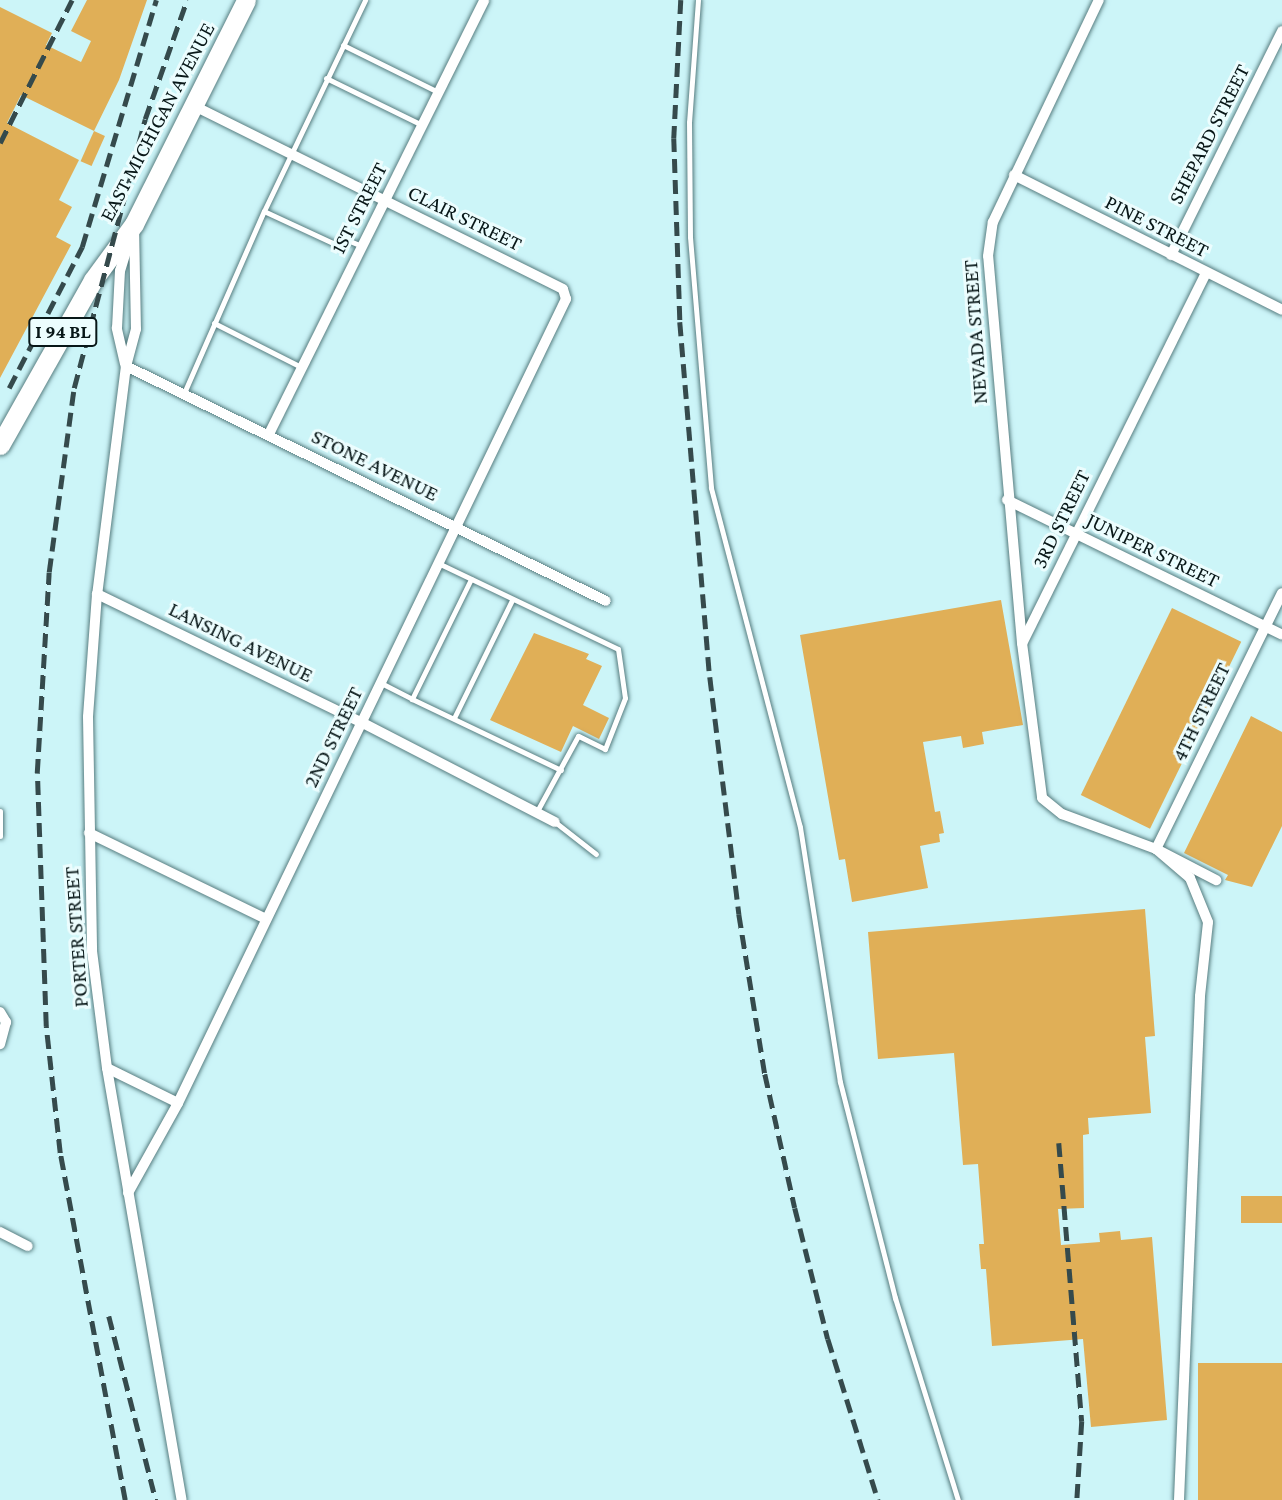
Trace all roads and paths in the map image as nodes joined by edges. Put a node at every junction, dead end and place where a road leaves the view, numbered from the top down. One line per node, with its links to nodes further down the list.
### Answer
1 (246, 0): 10 (highway, EAST MICHIGAN AVENUE / I 94 BL)
2 (365, 0): 7 (lane)
3 (484, 0): 9 (street, 1ST STREET)
4 (698, 0): 62 (lane)
5 (1099, 0): 13 (street, NEVADA STREET)
6 (1282, 31): 18 (street, SHEPARD STREET)
7 (343, 45): 8 (lane); 9 (lane)
8 (326, 78): 11 (lane); 12 (lane)
9 (438, 92): 11 (street, 1ST STREET)
10 (193, 106): 12 (street, CLAIR STREET); 16 (highway, EAST MICHIGAN AVENUE / I 94 BL)
11 (422, 125): 14 (street, 1ST STREET)
12 (290, 153): 14 (street, CLAIR STREET); 15 (lane)
13 (1014, 175): 18 (street, PINE STREET); 28 (street, NEVADA STREET)
14 (386, 201): 17 (street, 1ST STREET); 20 (street, CLAIR STREET)
15 (264, 211): 17 (lane); 22 (lane)
16 (134, 224): 23 (street, PORTER STREET); 23 (street, PORTER STREET); 27 (highway, EAST MICHIGAN AVENUE / I 94 BL)
17 (362, 246): 24 (street, 1ST STREET)
18 (1171, 255): 19 (street, PINE STREET)
19 (1206, 273): 21 (street, PINE STREET); 30 (street, 3RD STREET)
20 (566, 294): 29 (street, 2ND STREET)
21 (1282, 310)
22 (214, 323): 24 (lane); 25 (lane)
23 (126, 366): 25 (street, STONE AVENUE); 34 (street, PORTER STREET)
24 (301, 368): 26 (street, 1ST STREET)
25 (184, 393): 26 (street, STONE AVENUE)
26 (269, 434): 29 (street, STONE AVENUE)
27 (0, 445)
28 (1007, 500): 30 (street, JUNIPER STREET); 39 (street, NEVADA STREET)
29 (458, 527): 31 (street, 2ND STREET); 36 (street, STONE AVENUE)
30 (1075, 533): 37 (street, JUNIPER STREET); 39 (street, 3RD STREET)
31 (438, 564): 32 (lane); 40 (street, 2ND STREET)
32 (471, 579): 35 (lane); 41 (lane)
33 (1282, 593): 37 (street, 4TH STREET)
34 (97, 594): 43 (street, LANSING AVENUE); 48 (street, PORTER STREET)
35 (512, 600): 42 (lane); 44 (lane)
36 (606, 601)
37 (1265, 626): 38 (street, JUNIPER STREET); 50 (street, 4TH STREET)
38 (1282, 635)
39 (1023, 643): 50 (street)
40 (380, 682): 41 (lane); 43 (street, 2ND STREET)
41 (412, 699): 42 (lane)
42 (454, 718): 44 (lane)
43 (361, 722): 46 (street, LANSING AVENUE); 53 (street, 2ND STREET)
44 (561, 769): 46 (lane)
45 (0, 811): 49 (lane)
46 (536, 813): 47 (street, LANSING AVENUE)
47 (555, 822): 51 (lane)
48 (89, 833): 53 (street); 56 (street, PORTER STREET)
49 (0, 836)
50 (1156, 849): 52 (street); 63 (street)
51 (596, 854)
52 (1216, 880)
53 (266, 919): 57 (street, 2ND STREET)
54 (3, 1017): 55 (street)
55 (0, 1044)
56 (107, 1068): 57 (street); 58 (street, PORTER STREET)
57 (178, 1103): 58 (street, 2ND STREET)
58 (128, 1193): 61 (street, PORTER STREET)
59 (0, 1232): 60 (street)
60 (28, 1246)
61 (182, 1500)
62 (958, 1500)
63 (1179, 1500)

